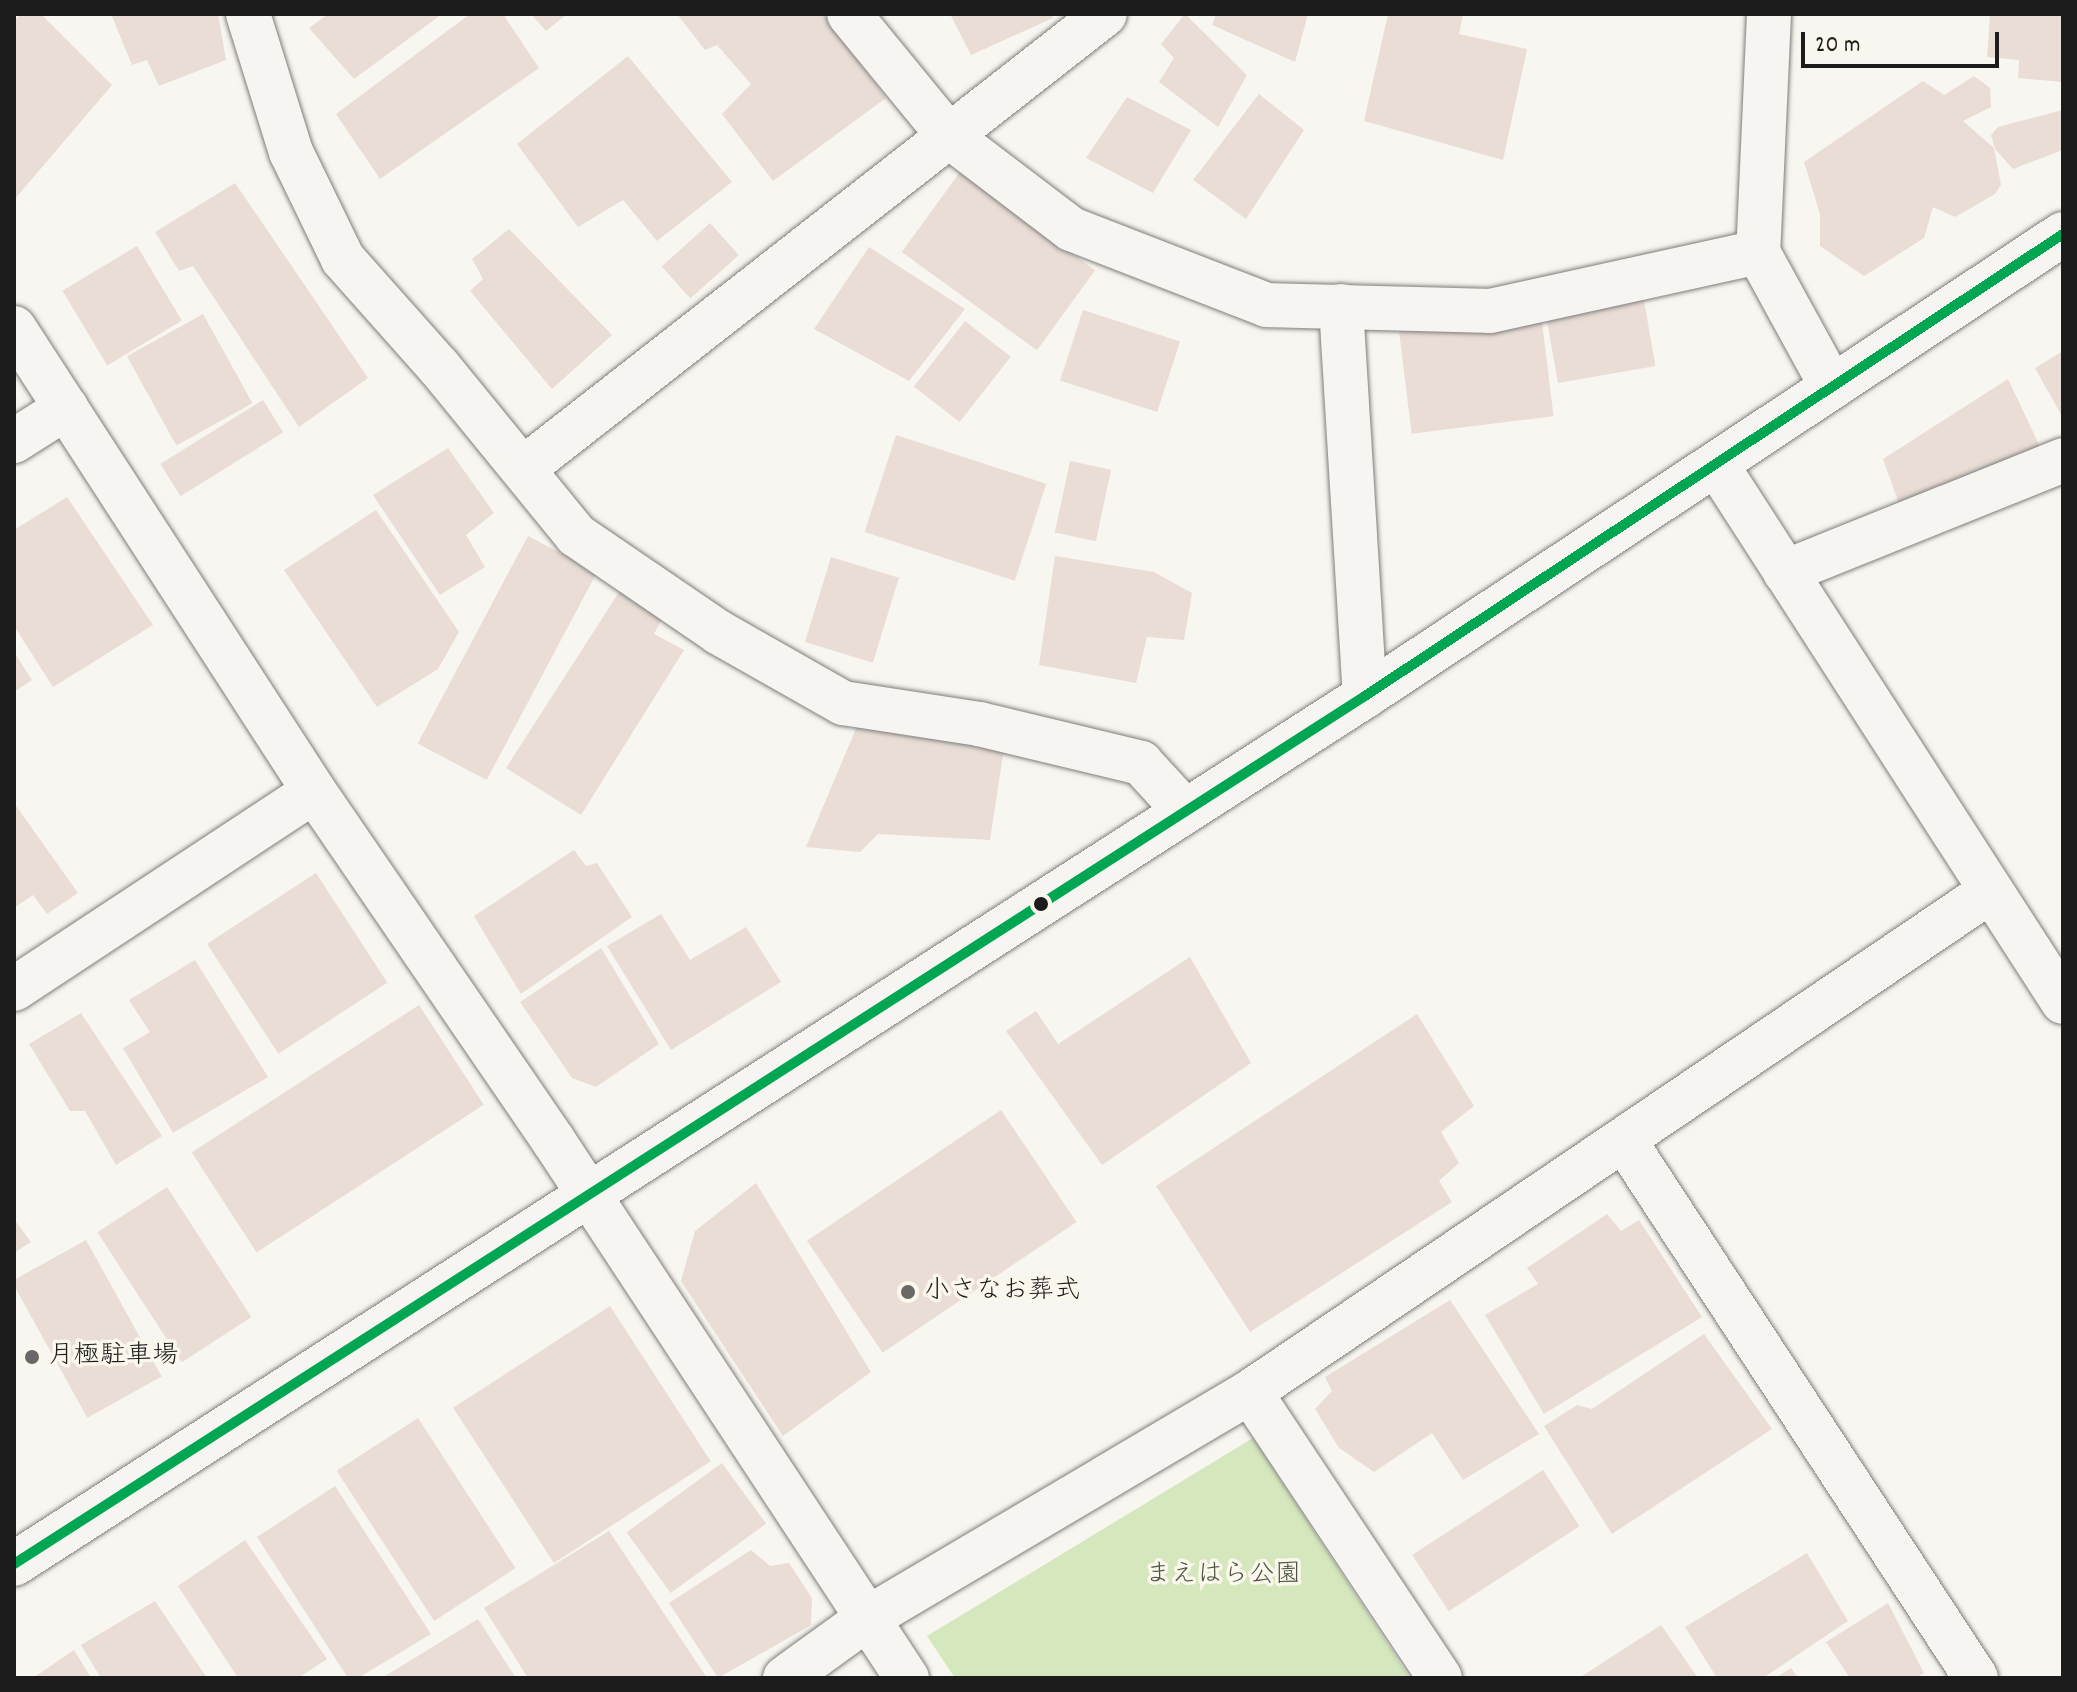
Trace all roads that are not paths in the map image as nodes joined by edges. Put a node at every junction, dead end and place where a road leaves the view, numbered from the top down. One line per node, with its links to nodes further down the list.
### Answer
1 (248, 14): 15 (street)
2 (849, 14): 5 (street)
3 (1105, 14): 5 (street)
4 (1769, 14): 7 (street)
5 (949, 136): 8 (street); 15 (street)
6 (2063, 234): 10 (street)
7 (1758, 252): 8 (street); 10 (street)
8 (1341, 306): 17 (street)
9 (14, 328): 11 (street)
10 (1832, 387): 14 (street)
11 (66, 408): 12 (street); 18 (street)
12 (14, 441)
13 (2063, 460): 16 (street)
14 (1716, 464): 16 (street); 17 (street)
15 (524, 468): 19 (street)
16 (1785, 572): 20 (street)
17 (1365, 696): 19 (street)
18 (314, 791): 21 (street); 24 (street)
19 (1185, 811): 24 (street)
20 (1989, 892): 22 (street); 23 (street)
21 (14, 989)
22 (2063, 1002)
23 (1624, 1140): 25 (street); 31 (street)
24 (587, 1193): 26 (street); 27 (street)
25 (1250, 1392): 27 (street); 30 (street)
26 (14, 1564)
27 (868, 1618): 28 (street); 29 (street)
28 (785, 1678)
29 (907, 1678)
30 (1440, 1678)
31 (1976, 1678)

